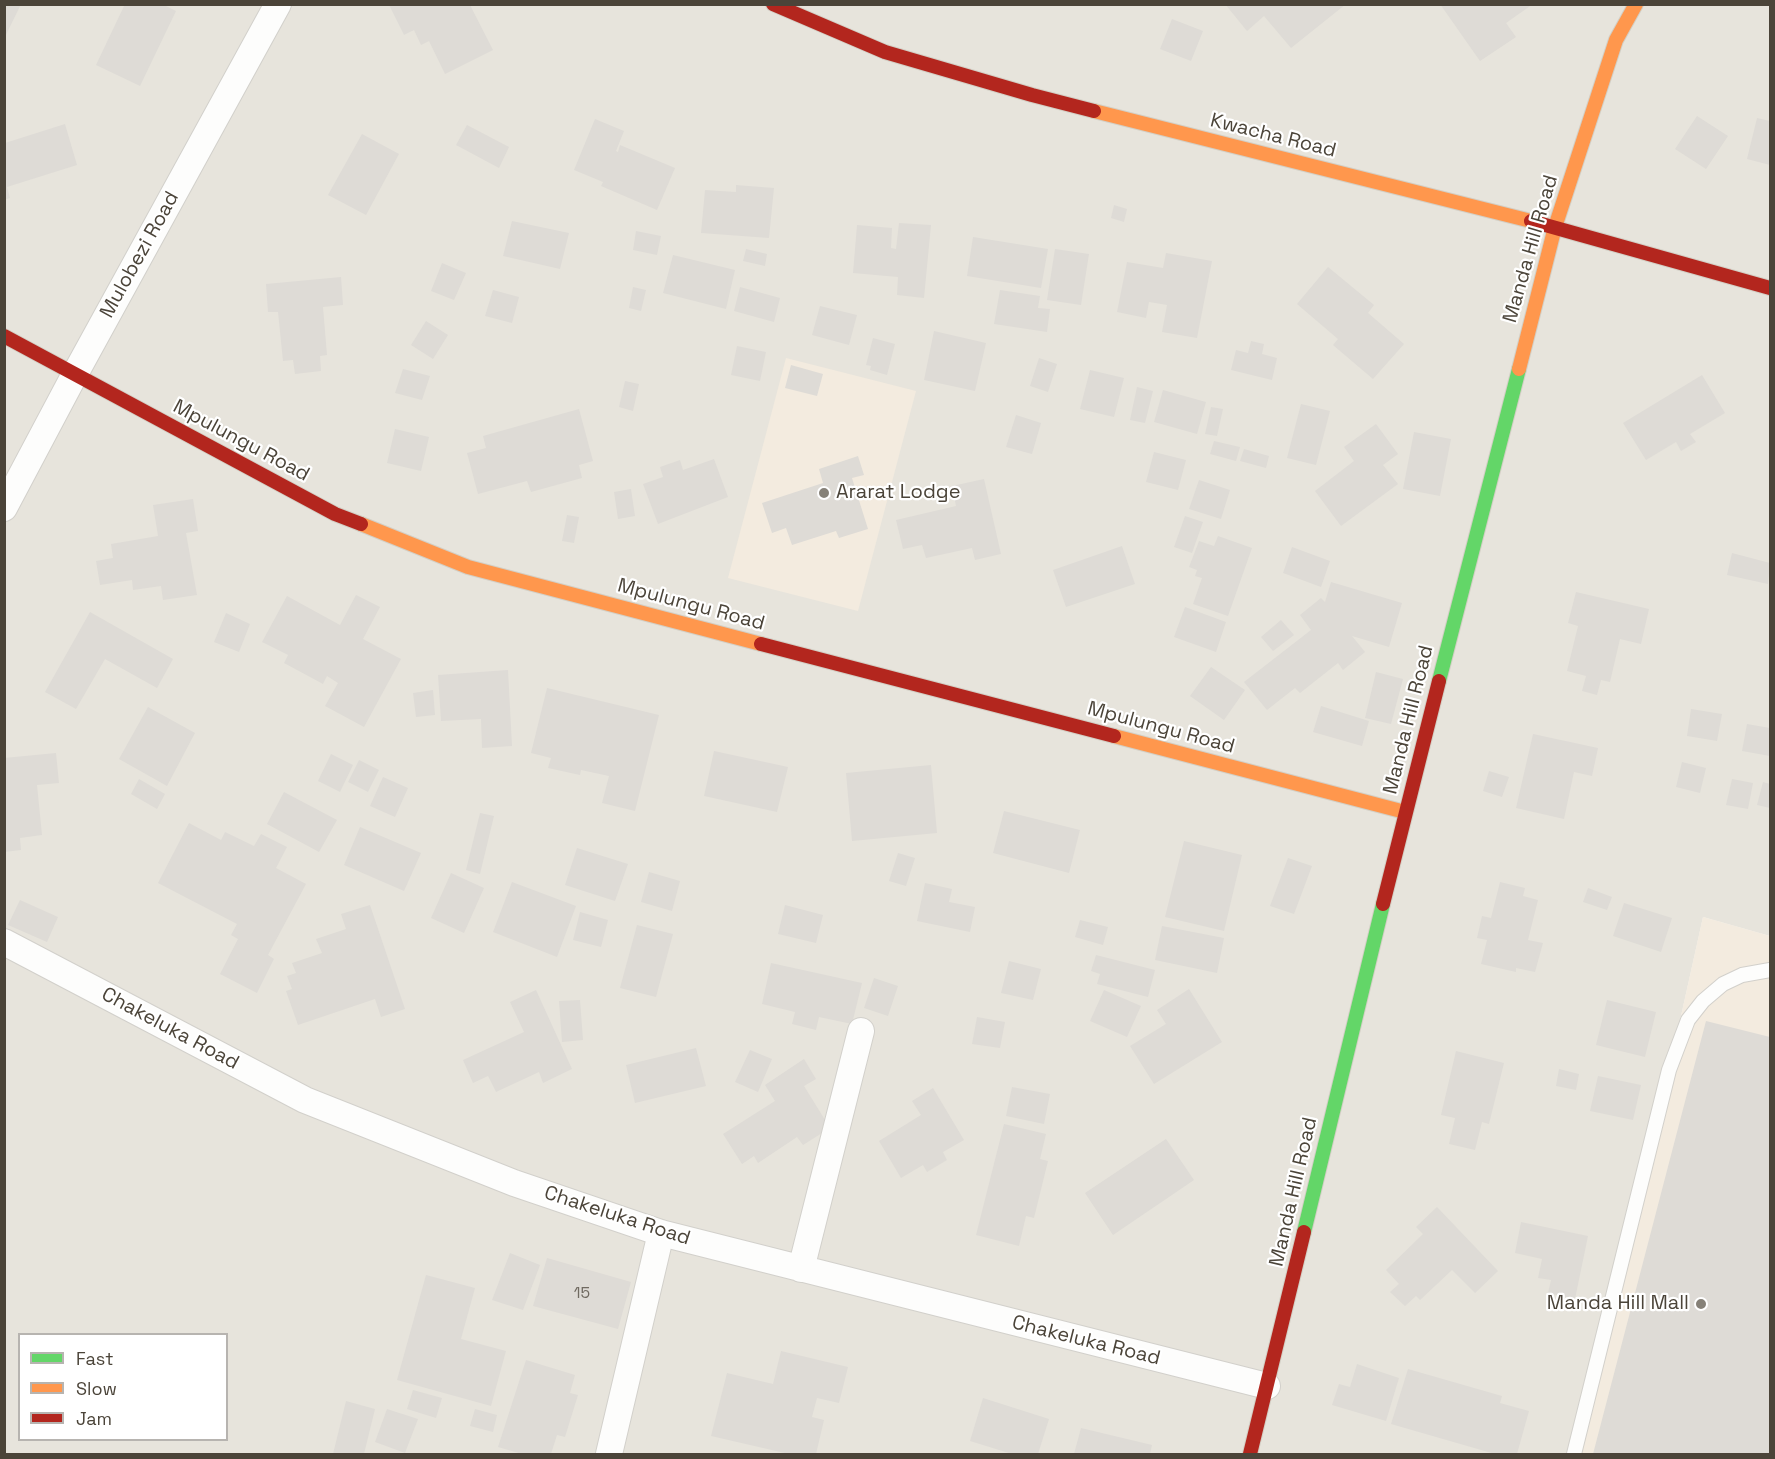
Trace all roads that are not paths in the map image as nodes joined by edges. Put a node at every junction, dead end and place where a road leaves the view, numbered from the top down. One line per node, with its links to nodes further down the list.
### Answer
1 (278, 4): 7 (street, Mulobezi Road)
2 (772, 4): 4 (street, Kwacha Road)
3 (1636, 4): 4 (street, Manda Hill Road)
4 (1555, 227): 5 (street, Kwacha Road); 9 (street, Manda Hill Road)
5 (1770, 288)
6 (4, 336): 7 (street, Mpulungu Road)
7 (75, 374): 8 (street, Mulobezi Road); 9 (street, Mpulungu Road)
8 (4, 508)
9 (1406, 812): 15 (street, Manda Hill Road)
10 (4, 942): 13 (street, Chakeluka Road)
11 (1770, 970): 18 (lane)
12 (861, 1031): 14 (street)
13 (661, 1233): 14 (street, Chakeluka Road); 16 (street)
14 (801, 1269): 15 (street, Chakeluka Road)
15 (1268, 1386): 17 (street, Manda Hill Road)
16 (609, 1455)
17 (1250, 1455)
18 (1574, 1455)

